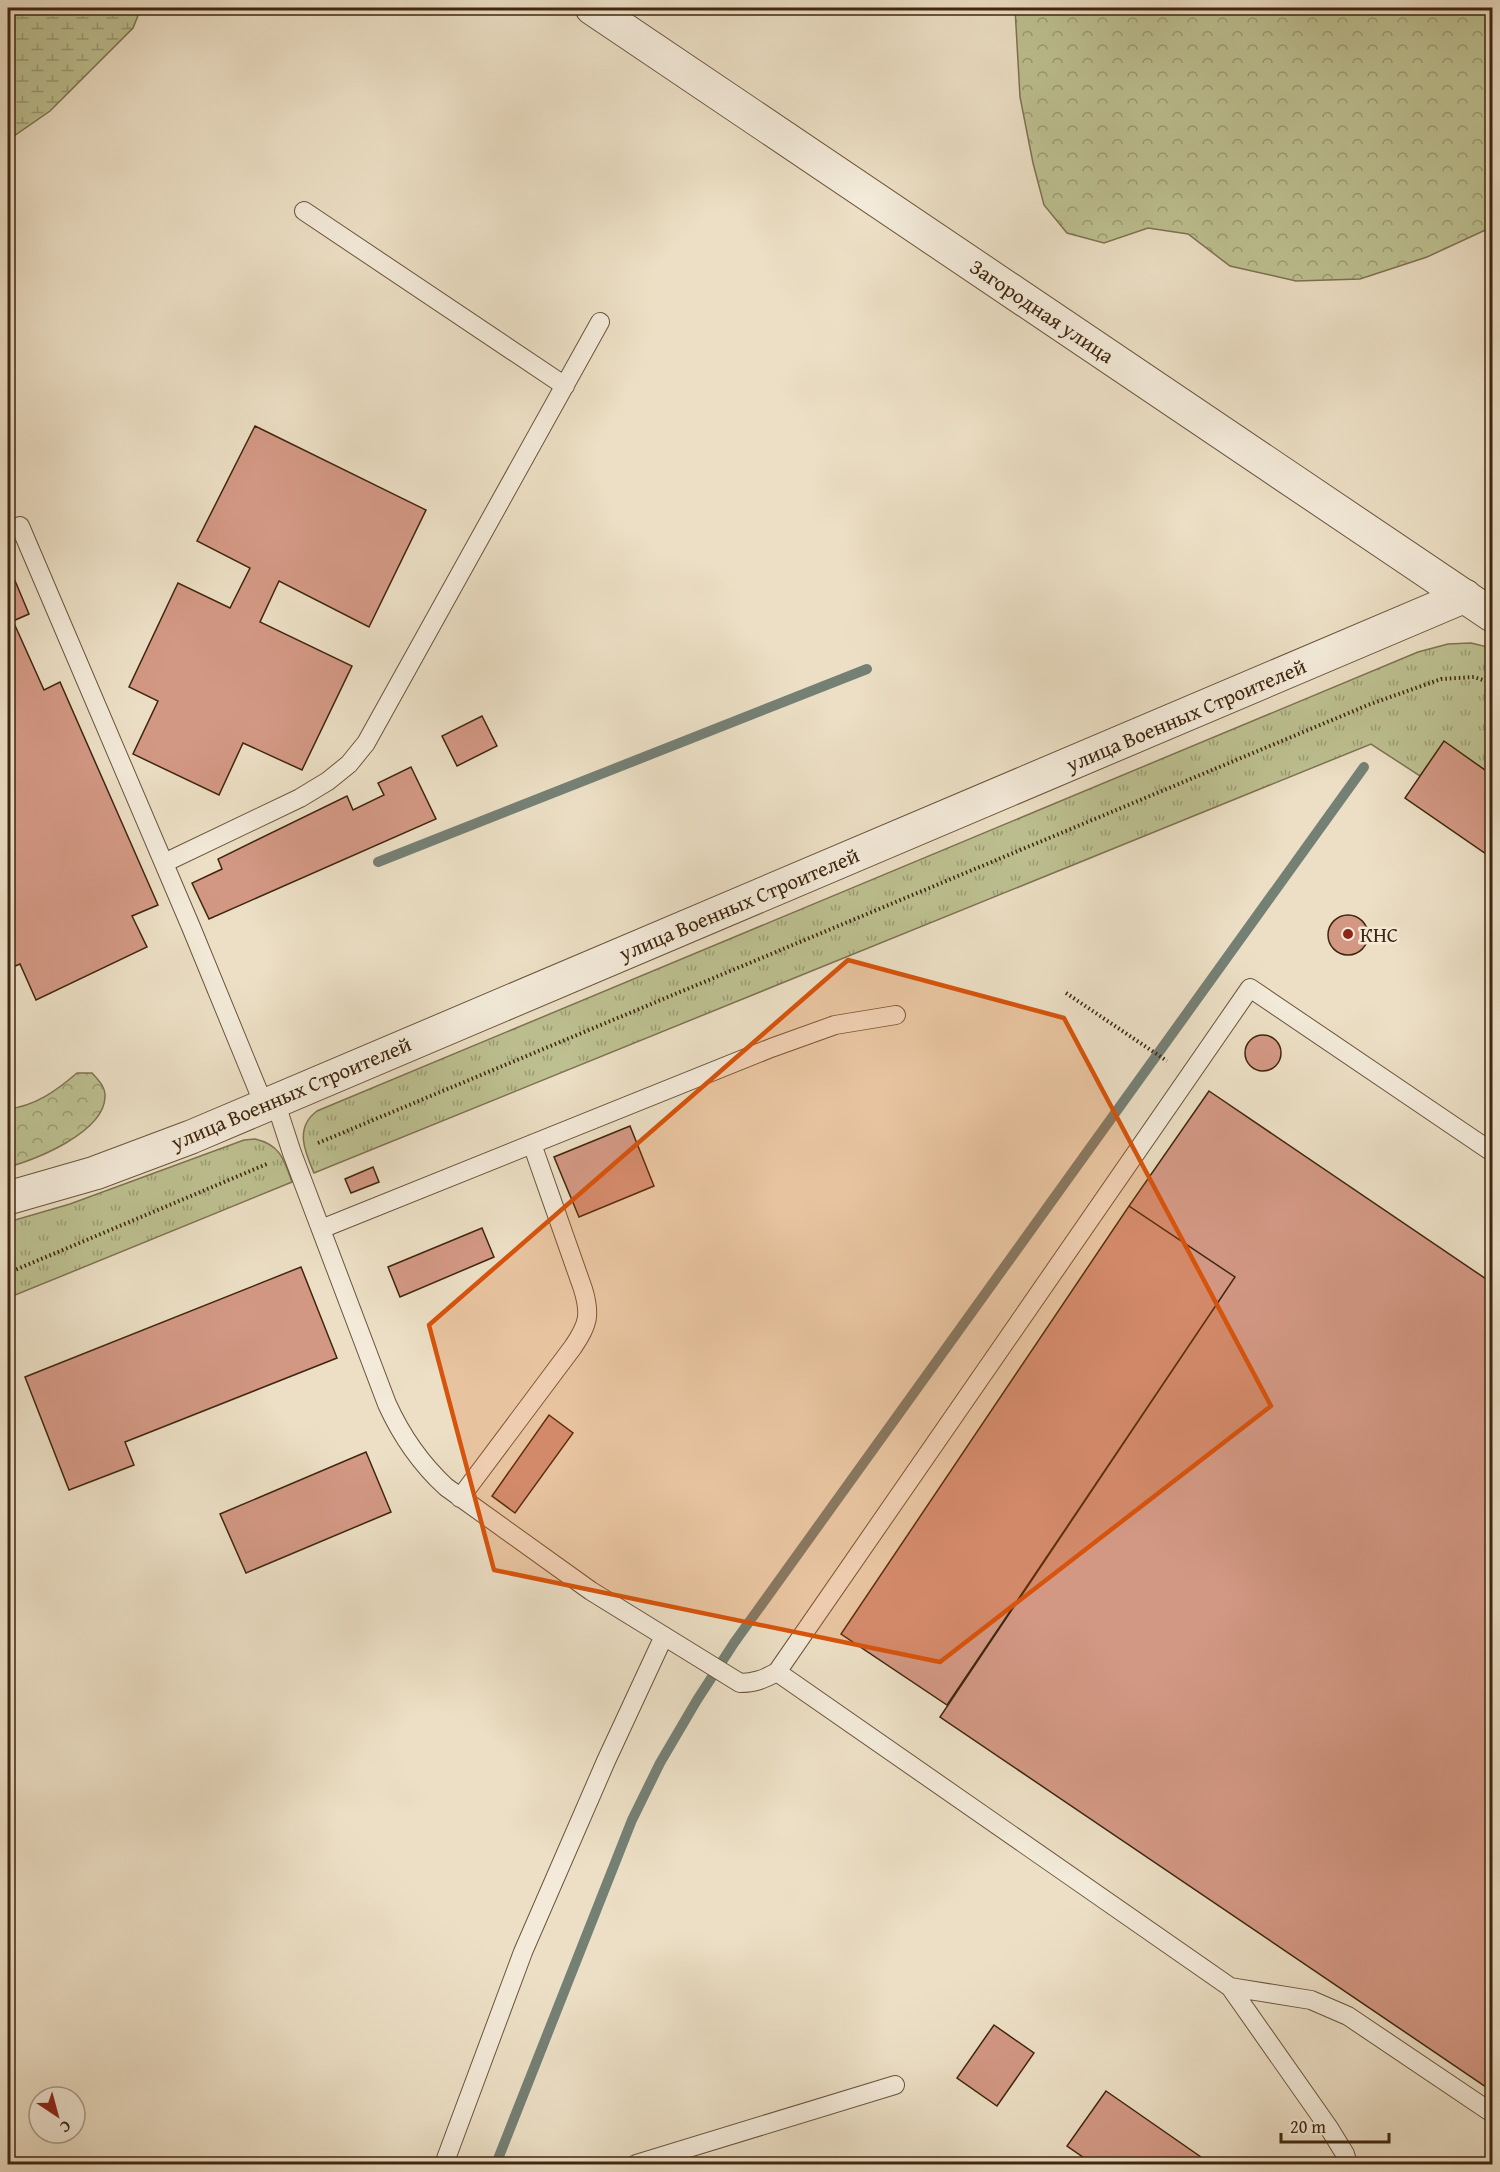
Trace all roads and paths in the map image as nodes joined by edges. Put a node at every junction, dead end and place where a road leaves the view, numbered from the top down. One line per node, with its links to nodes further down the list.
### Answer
1 (592, 8): 6 (street, Загородная улица)
2 (304, 211): 4 (lane)
3 (600, 322): 4 (lane)
4 (565, 386): 9 (lane)
5 (20, 526): 9 (lane)
6 (1465, 596): 7 (street, Загородная улица); 13 (street, улица Военных Строителей)
7 (1492, 615)
8 (1492, 683): 16 (path)
9 (164, 863): 13 (lane)
10 (1066, 993): 12 (path)
11 (896, 1015): 14 (lane)
12 (1189, 1076): 15 (lane); 22 (lane)
13 (270, 1103): 16 (lane); 17 (street, улица Военных Строителей)
14 (532, 1144): 18 (lane); 20 (lane)
15 (1492, 1152)
16 (292, 1153): 18 (lane); 19 (path)
17 (8, 1198)
18 (321, 1230): 20 (lane)
19 (8, 1273)
20 (460, 1498): 21 (lane)
21 (664, 1636): 22 (lane); 26 (lane)
22 (777, 1671): 23 (lane)
23 (1230, 1987): 25 (lane); 28 (lane)
24 (895, 2085): 27 (lane)
25 (1492, 2113)
26 (444, 2164)
27 (636, 2164)
28 (1348, 2164)

